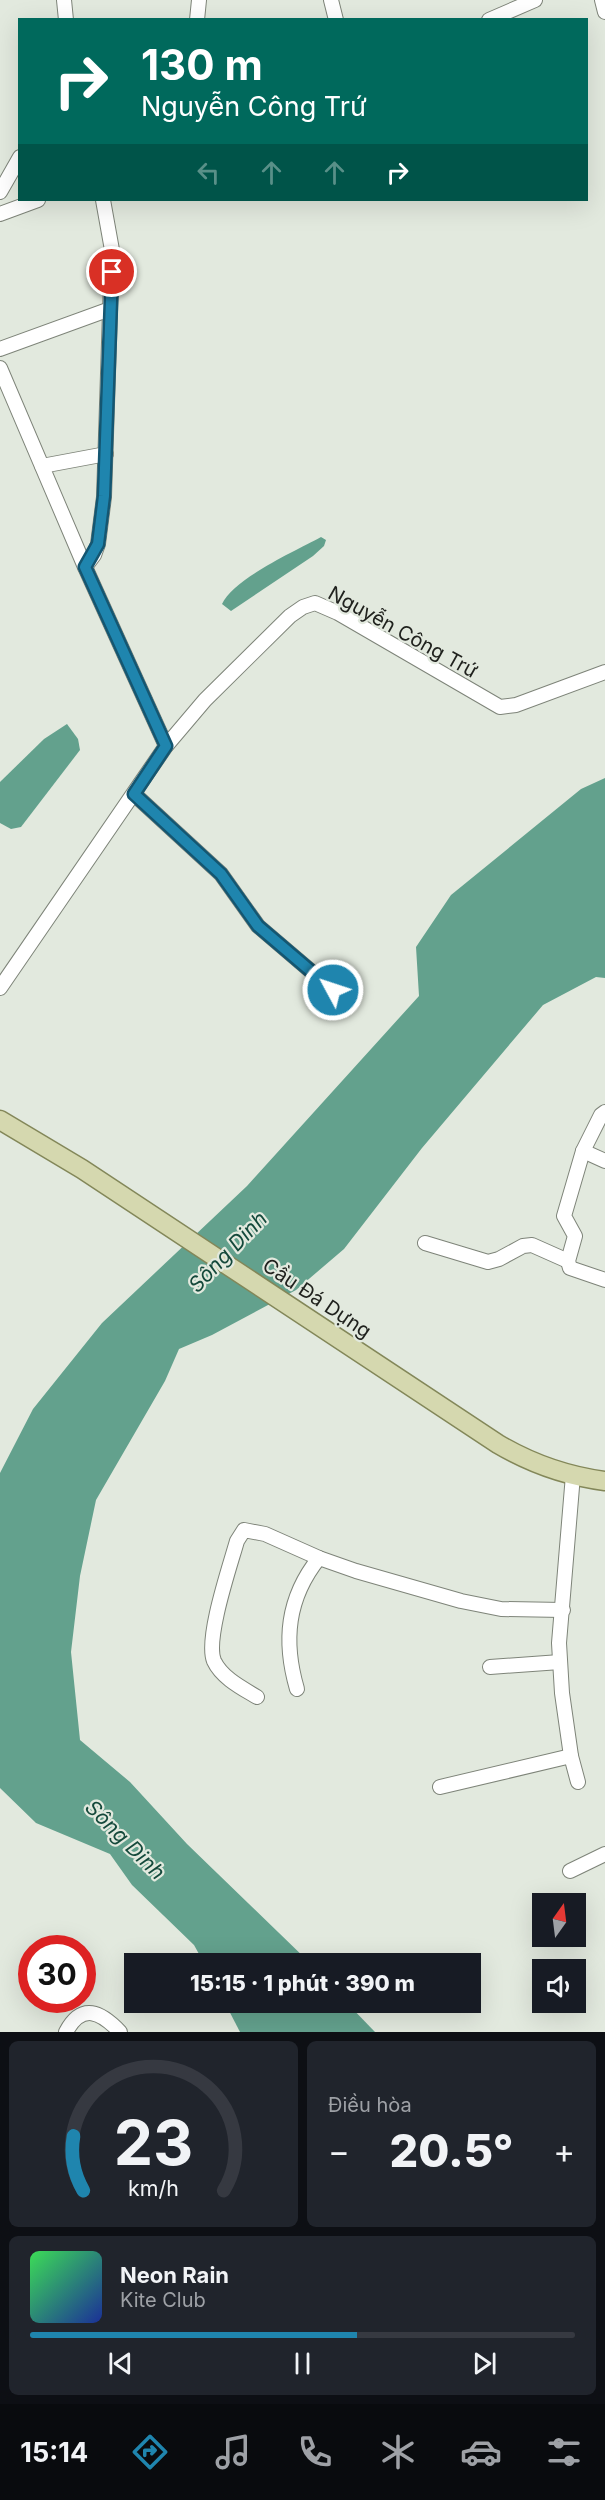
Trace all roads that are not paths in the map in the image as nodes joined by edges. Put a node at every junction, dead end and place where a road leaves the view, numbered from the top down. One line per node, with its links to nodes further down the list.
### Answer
1 (64, 0): 7 (street)
2 (199, 0): 8 (street)
3 (331, 0): 9 (street)
4 (535, 0): 10 (street)
5 (602, 0): 6 (street)
6 (605, 12)
7 (66, 18)
8 (197, 18)
9 (336, 18)
10 (494, 18)
11 (18, 160): 12 (street)
12 (0, 192)
13 (35, 201): 15 (street)
14 (103, 201): 16 (street)
15 (0, 214)
16 (110, 309): 17 (street); 19 (street)
17 (0, 349)
18 (0, 368): 20 (street)
19 (106, 454): 20 (street); 21 (street)
20 (42, 466): 21 (street)
21 (85, 567): 23 (street)
22 (605, 672): 23 (street, Nguyễn Công Trứ)
23 (166, 746): 24 (street, Nguyễn Công Trứ)
24 (134, 794): 25 (street, Nguyễn Công Trứ); 26 (street)
25 (0, 988)
26 (333, 990)
27 (605, 1112): 29 (street)
28 (2, 1116): 34 (main road, Cầu Đá Dựng)
29 (583, 1151): 30 (street); 32 (street)
30 (605, 1161)
31 (425, 1243): 32 (street)
32 (568, 1261): 33 (street)
33 (605, 1280)
34 (573, 1475): 35 (main road, Cầu Đá Dựng); 37 (street)
35 (605, 1481)
36 (319, 1558): 37 (street); 40 (street); 41 (street)
37 (562, 1610): 38 (street)
38 (560, 1662): 39 (street); 42 (street)
39 (490, 1667)
40 (297, 1689)
41 (257, 1697)
42 (571, 1756): 43 (street); 44 (street)
43 (578, 1782)
44 (440, 1787)
45 (605, 1854): 46 (street)
46 (570, 1870)
47 (66, 2032): 48 (street)
48 (120, 2032)

